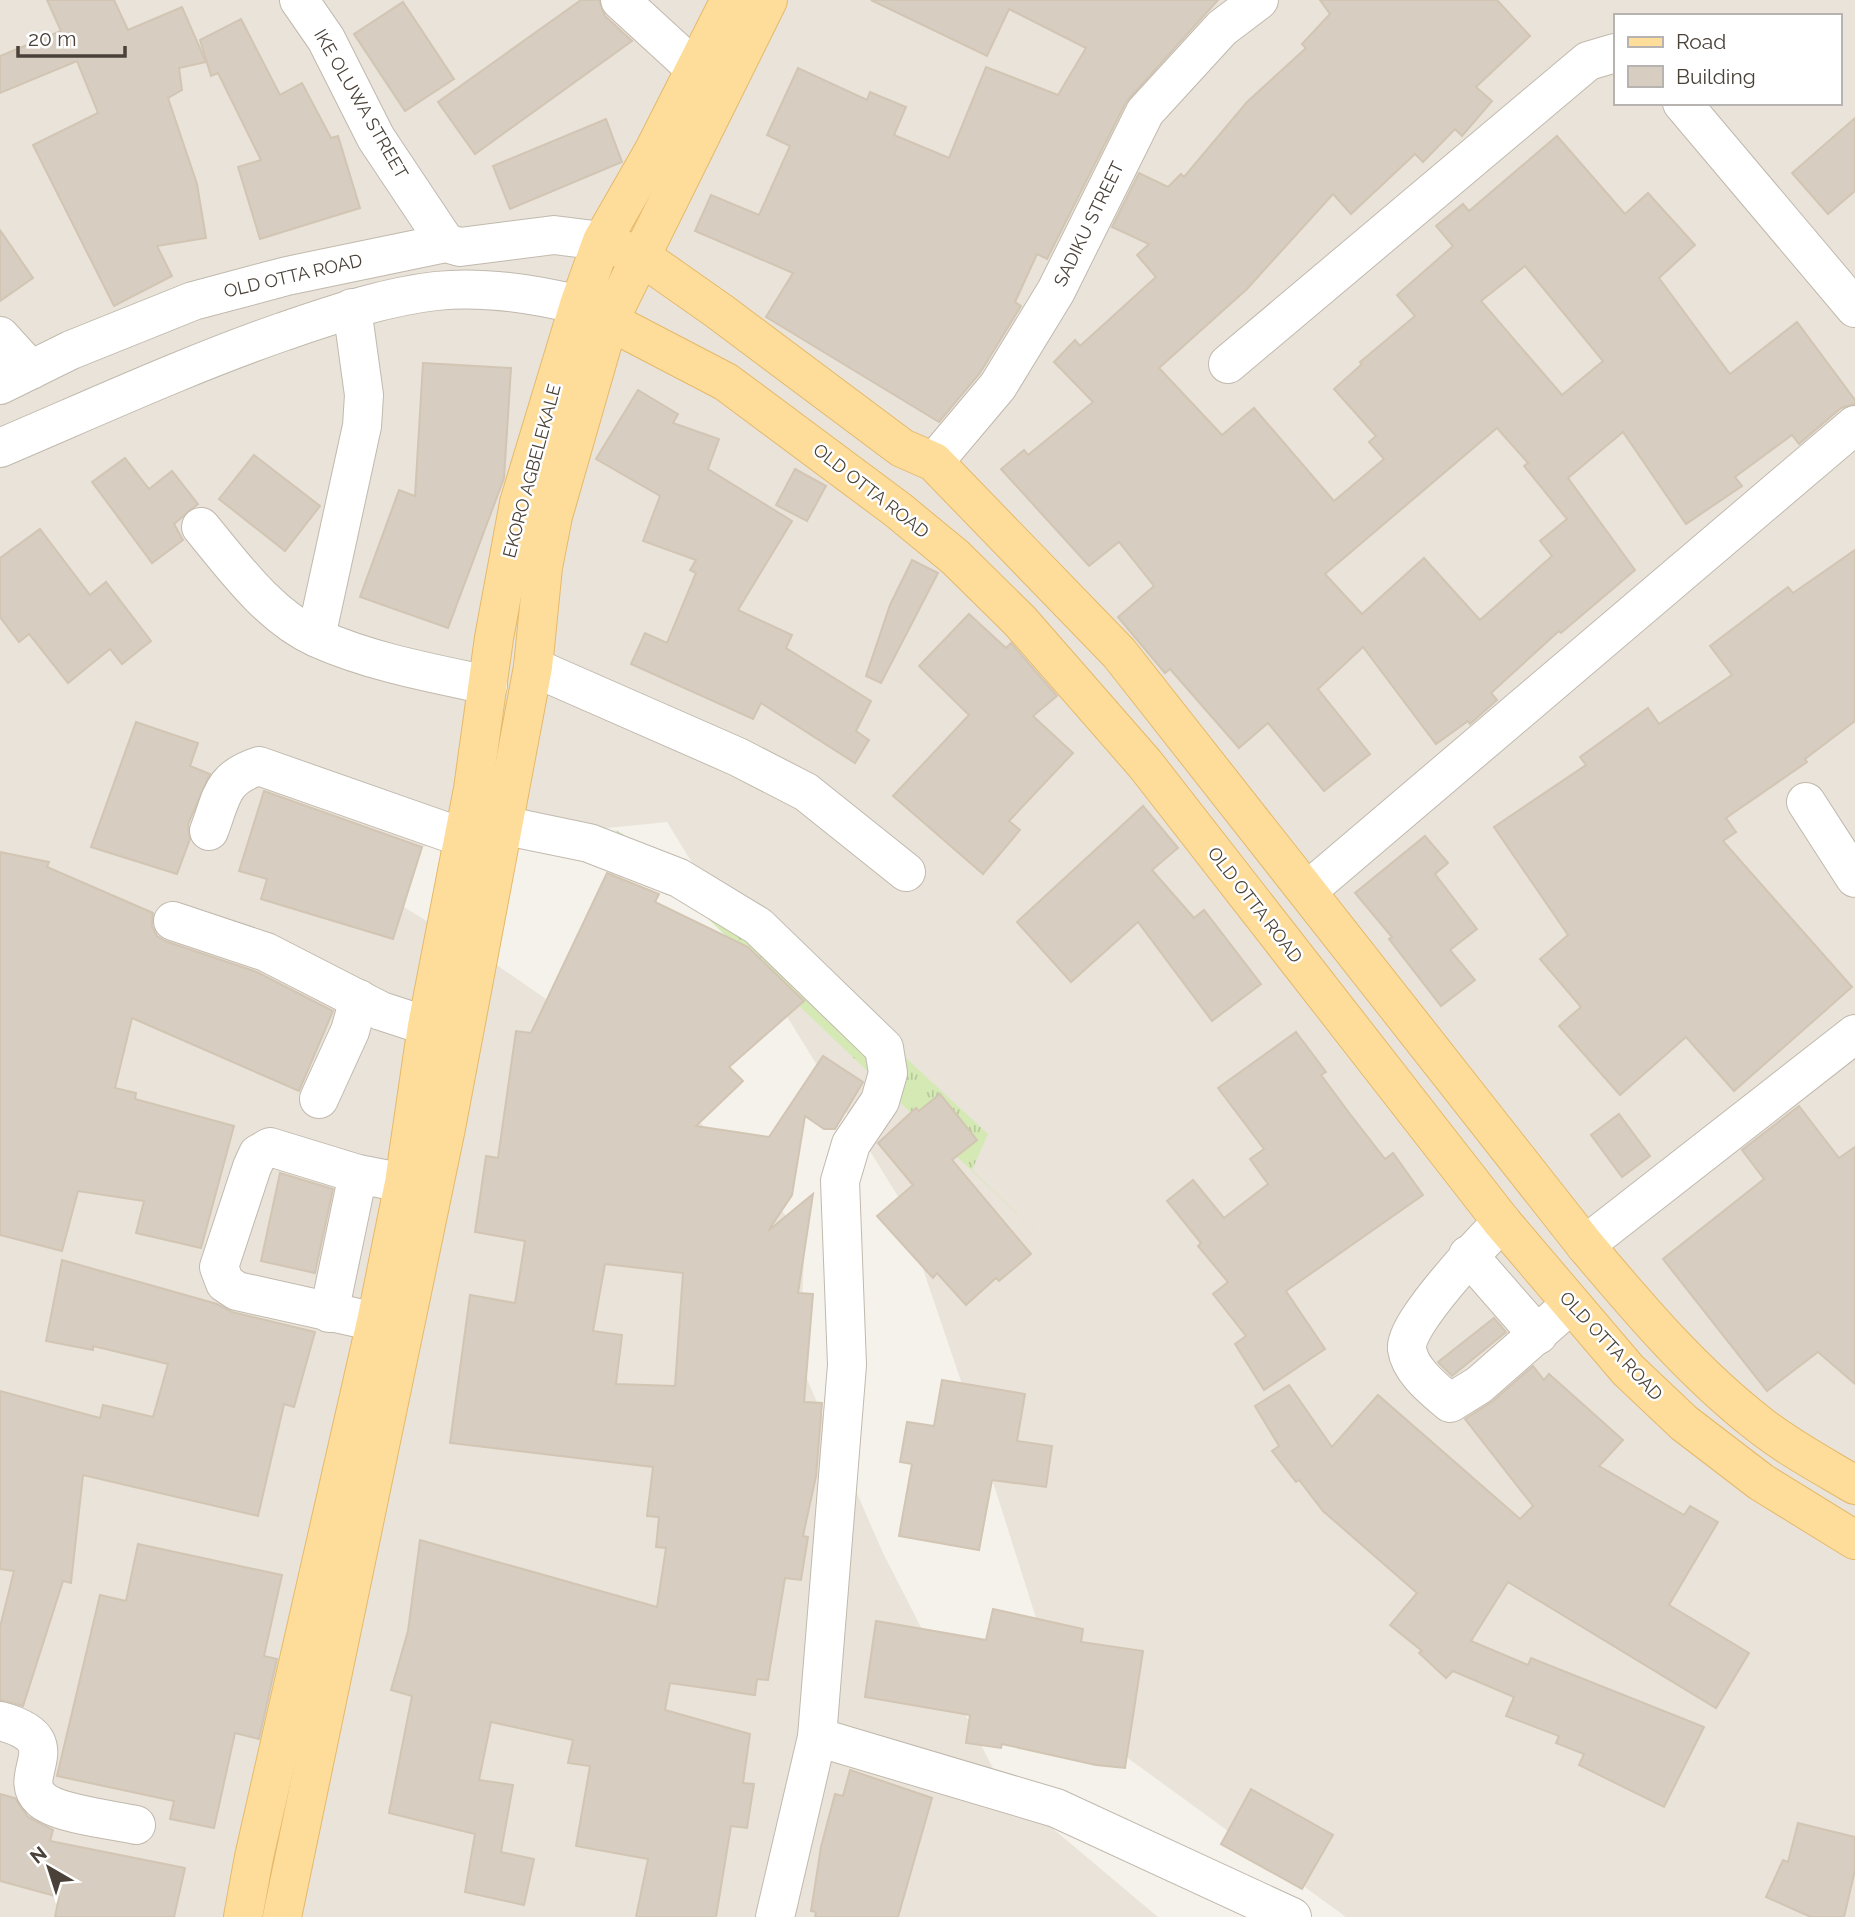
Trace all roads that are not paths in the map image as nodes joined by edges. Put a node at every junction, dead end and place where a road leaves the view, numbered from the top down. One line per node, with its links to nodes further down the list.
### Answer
1 (299, 0): 10 (street, IKE OLUWA STREET)
2 (620, 0): 7 (street)
3 (730, 0): 7 (main road, EKORO AGBELEKALE)
4 (768, 0): 11 (main road)
5 (1259, 0): 20 (street, SADIKU STREET)
6 (1614, 52): 16 (street)
7 (693, 67): 9 (main road, EKORO AGBELEKALE)
8 (1684, 105): 13 (street)
9 (602, 242): 10 (street, OLD OTTA ROAD); 11 (main road); 14 (main road, EKORO AGBELEKALE)
10 (446, 243): 17 (street, OLD OTTA ROAD)
11 (642, 257): 14 (main road); 20 (main road)
12 (352, 308): 14 (street, OLD OTTA ROAD); 19 (street, OLD OTTA ROAD); 22 (street)
13 (1855, 308)
14 (594, 313): 23 (main road); 24 (main road, EKORO AGBELEKALE); 40 (main road, OLD OTTA ROAD)
15 (0, 336): 17 (street)
16 (1228, 364)
17 (12, 379)
18 (1855, 425): 32 (street)
19 (10, 443)
20 (934, 462): 32 (main road)
21 (201, 527): 22 (street)
22 (316, 637): 24 (street)
23 (533, 667): 25 (main road); 30 (street)
24 (487, 699): 25 (main road, EKORO AGBELEKALE)
25 (492, 788): 27 (main road); 29 (main road)
26 (1806, 802): 31 (street)
27 (502, 825): 50 (street); 53 (main road)
28 (209, 831): 29 (street)
29 (464, 838): 35 (main road)
30 (906, 872)
31 (1855, 878)
32 (1307, 891): 41 (main road)
33 (173, 921): 34 (street)
34 (359, 999): 35 (street); 37 (street)
35 (427, 1026): 39 (main road)
36 (1855, 1034): 41 (street)
37 (319, 1099)
38 (358, 1174): 39 (street); 44 (street); 44 (street)
39 (404, 1183): 45 (main road)
40 (1502, 1222): 42 (street); 43 (main road, OLD OTTA ROAD)
41 (1585, 1245): 47 (main road)
42 (1468, 1255): 46 (street); 46 (street)
43 (1570, 1304): 46 (street); 48 (main road, OLD OTTA ROAD)
44 (329, 1312): 45 (street)
45 (376, 1322): 52 (main road)
46 (1538, 1335)
47 (1855, 1485)
48 (1855, 1540)
49 (0, 1721): 51 (street)
50 (817, 1737): 54 (street); 55 (street)
51 (136, 1825)
52 (243, 1917)
53 (282, 1917)
54 (775, 1917)
55 (1293, 1917)

